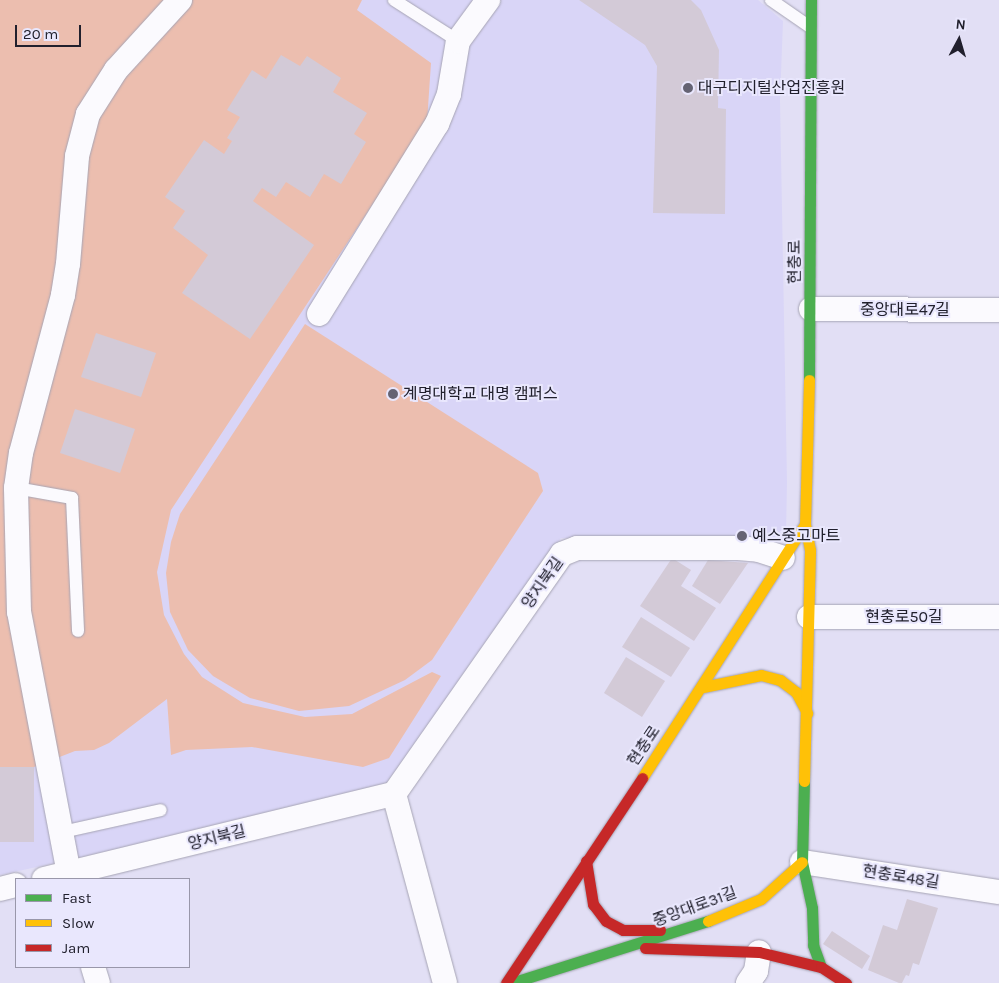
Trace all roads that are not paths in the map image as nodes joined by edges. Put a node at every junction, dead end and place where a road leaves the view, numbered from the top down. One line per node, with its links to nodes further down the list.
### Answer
1 (180, 0): 11 (street)
2 (394, 0): 7 (lane)
3 (771, 0): 6 (lane)
4 (812, 0): 6 (main road, 현충로)
5 (486, 1): 7 (street)
6 (812, 28): 8 (main road, 현충로)
7 (458, 41): 10 (street)
8 (811, 310): 9 (street, 중앙대로47길); 12 (main road, 현충로)
9 (999, 310)
10 (320, 314)
11 (16, 488): 16 (lane); 21 (street)
12 (805, 524): 13 (main road, 현충로); 14 (main road, 현충로)
13 (783, 558): 17 (main road, 현충로); 19 (street, 양지북길)
14 (809, 617): 15 (street, 현충로50길); 18 (main road, 현충로)
15 (999, 617)
16 (78, 631)
17 (703, 687): 18 (main road); 22 (main road, 현충로)
18 (807, 714): 23 (main road, 현충로)
19 (394, 794): 24 (street, 양지북길); 35 (street)
20 (161, 810): 21 (lane)
21 (62, 832): 24 (street)
22 (586, 861): 29 (main road); 36 (main road, 현충로)
23 (802, 862): 28 (street, 현충로48길); 29 (main road, 중앙대로31길); 32 (main road)
24 (69, 877): 25 (street, 양지북길)
25 (56, 878)
26 (15, 885): 27 (street)
27 (0, 889)
28 (999, 892)
29 (678, 930): 30 (main road, 중앙대로31길)
30 (630, 948): 31 (main road, 중앙대로31길); 37 (main road, 중앙대로31길)
31 (759, 952): 32 (main road, 중앙대로31길); 38 (street)
32 (821, 966): 39 (main road, 중앙대로31길)
33 (93, 968): 34 (street)
34 (98, 983)
35 (445, 983)
36 (506, 983)
37 (510, 983)
38 (748, 983)
39 (846, 983)

